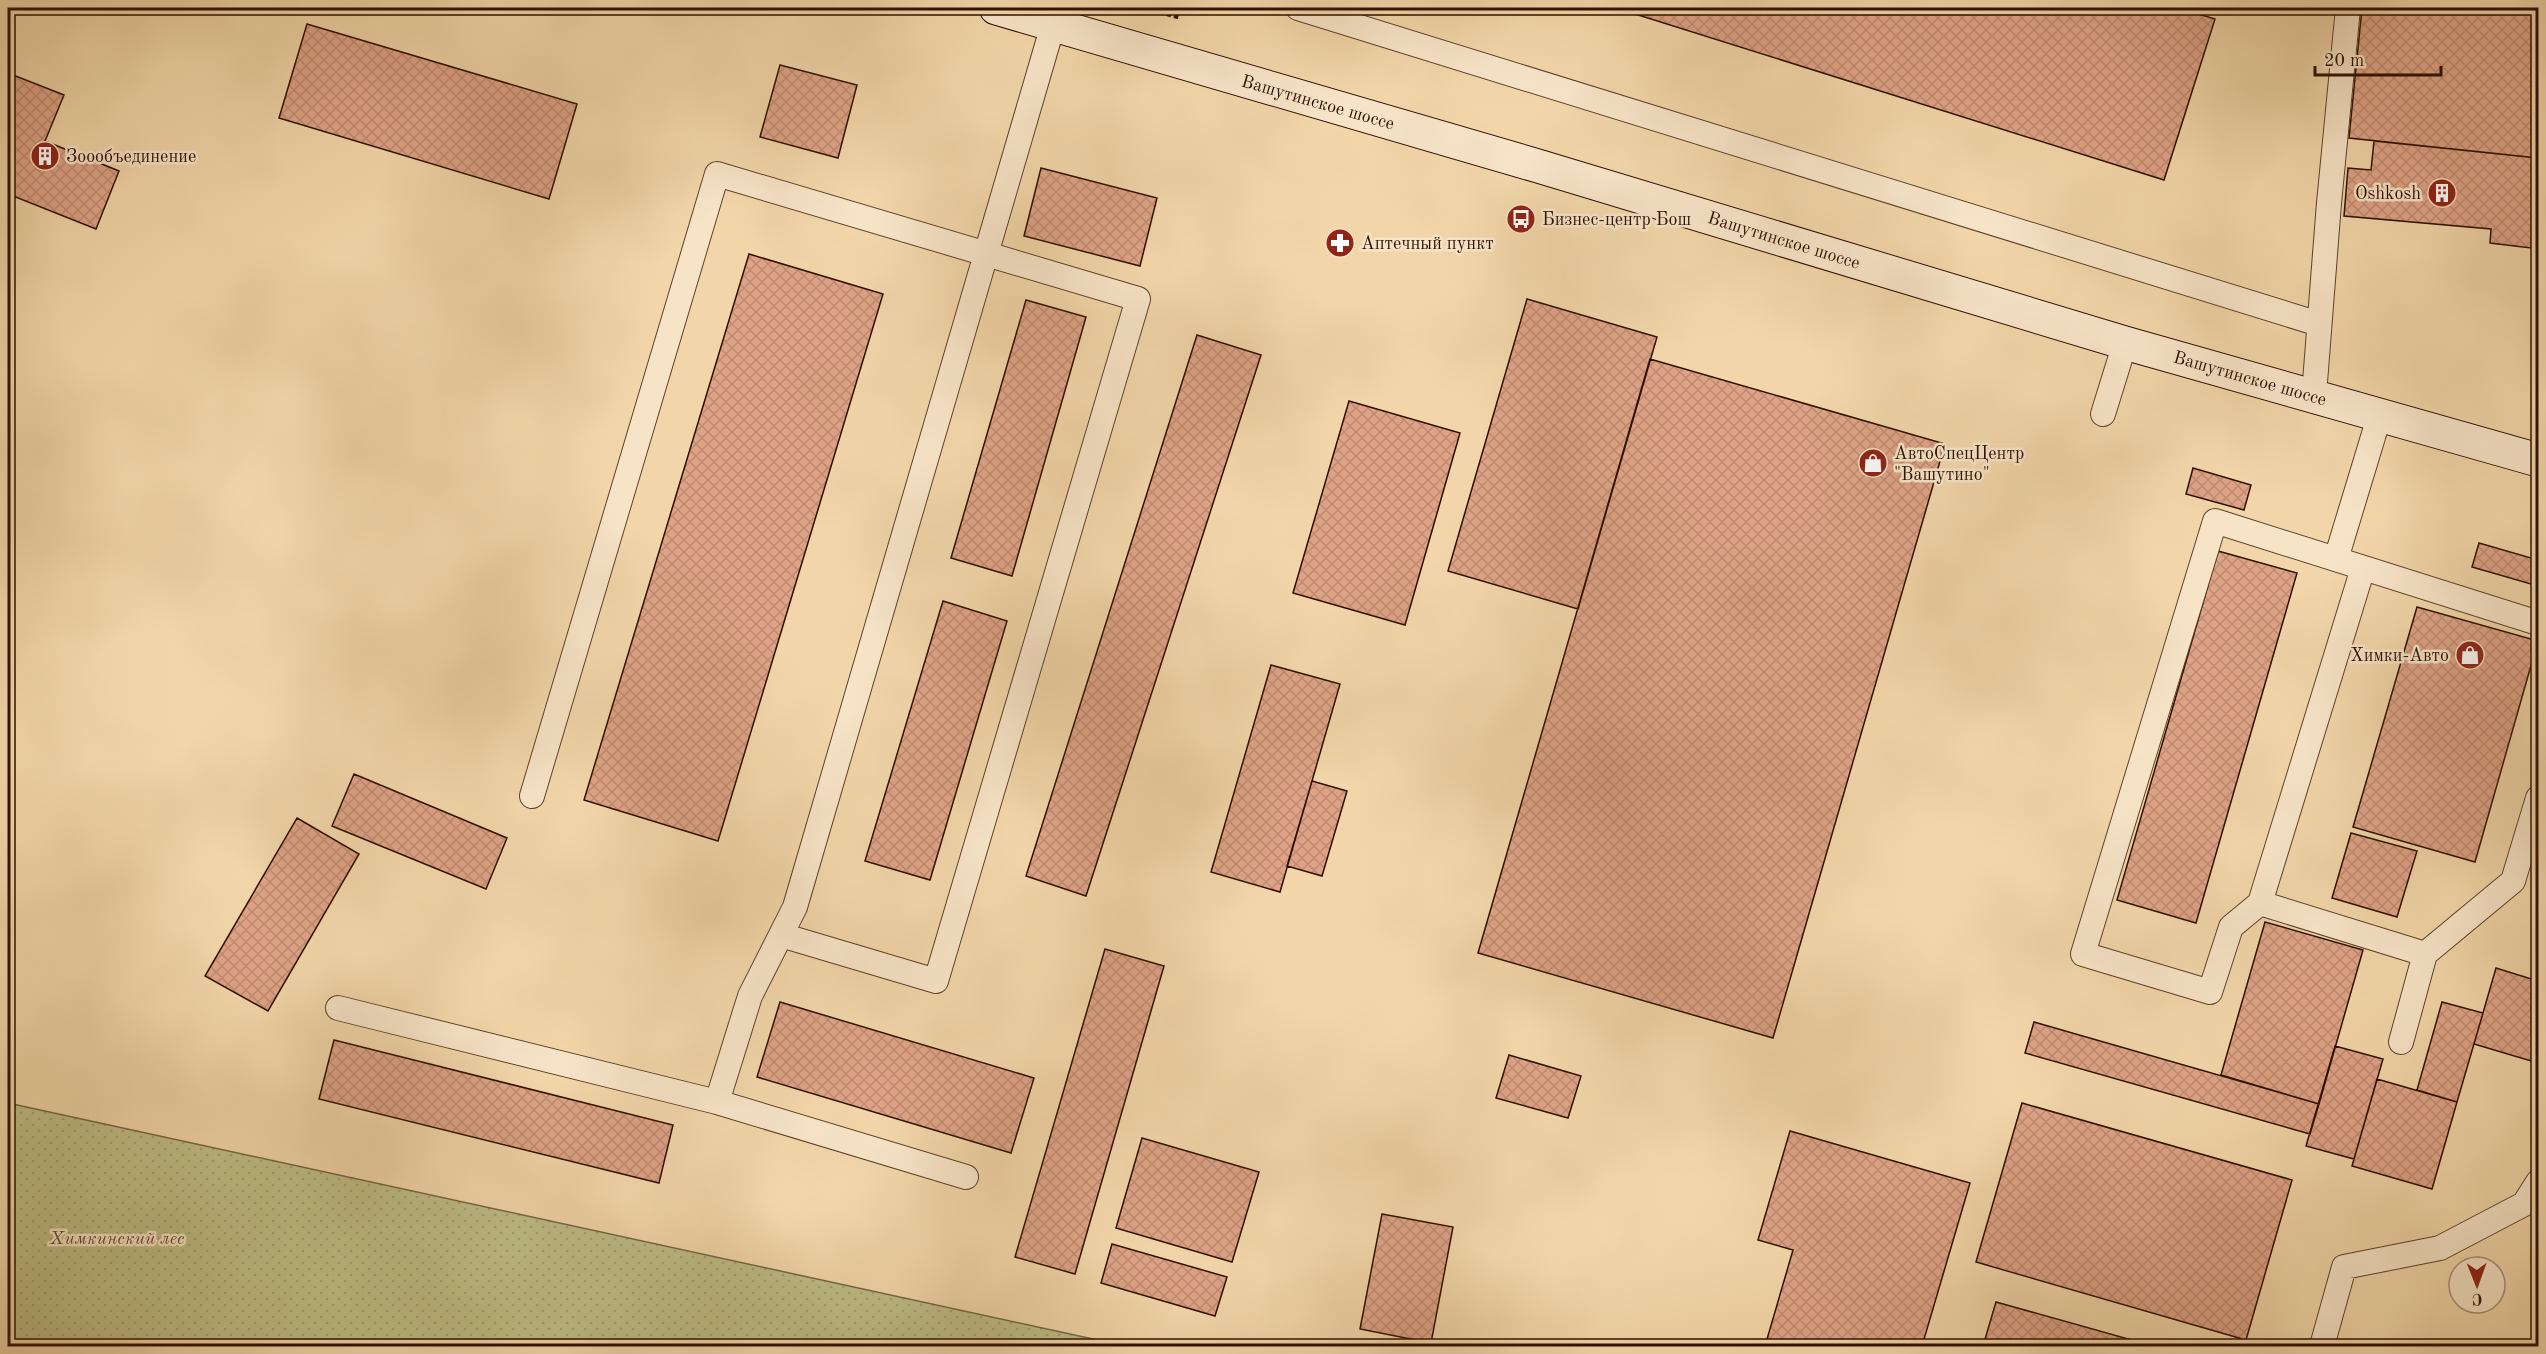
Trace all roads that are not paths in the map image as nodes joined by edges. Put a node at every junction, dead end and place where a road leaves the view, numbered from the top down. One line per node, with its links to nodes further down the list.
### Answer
1 (996, 8): 4 (street, Вашутинское шоссе)
2 (1298, 8): 6 (lane)
3 (2349, 8): 6 (lane)
4 (1053, 25): 5 (lane); 7 (street, Вашутинское шоссе)
5 (986, 254): 15 (lane); 18 (lane); 18 (lane)
6 (2319, 324): 8 (lane)
7 (2126, 343): 8 (street, Вашутинское шоссе); 9 (lane)
8 (2314, 395): 10 (street, Вашутинское шоссе)
9 (2103, 414)
10 (2380, 414): 11 (street, Вашутинское шоссе); 12 (lane)
11 (2538, 460)
12 (2336, 559): 13 (lane); 17 (lane)
13 (2363, 568): 14 (lane); 17 (lane)
14 (2538, 623)
15 (532, 796)
16 (2538, 798): 19 (lane)
17 (2260, 903): 19 (lane)
18 (781, 935): 22 (lane)
19 (2425, 954): 21 (lane)
20 (338, 1008): 22 (lane)
21 (2401, 1042)
22 (717, 1102): 23 (lane)
23 (966, 1177)
24 (2538, 1182): 25 (lane)
25 (2322, 1347)

